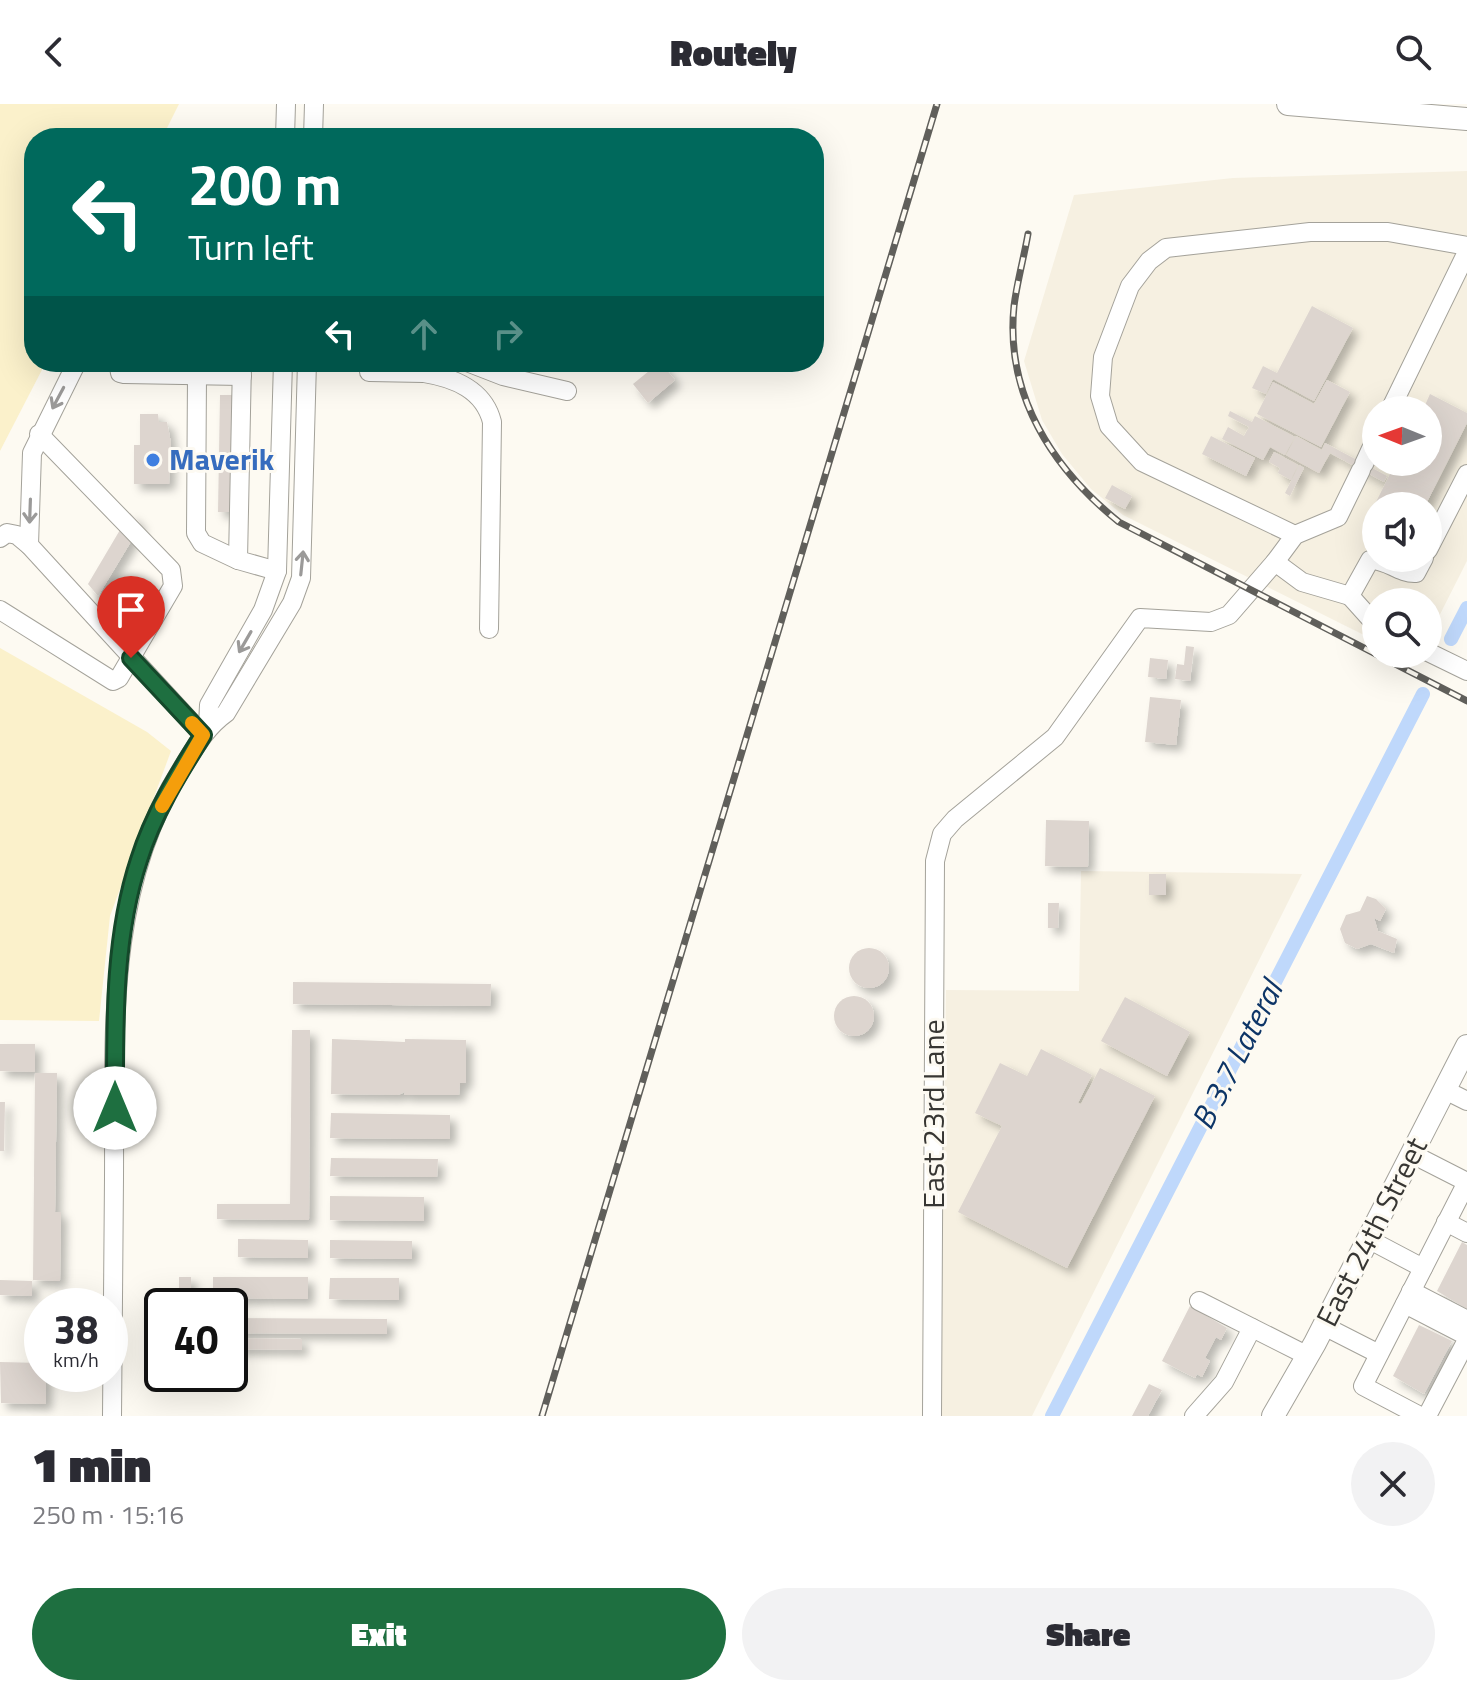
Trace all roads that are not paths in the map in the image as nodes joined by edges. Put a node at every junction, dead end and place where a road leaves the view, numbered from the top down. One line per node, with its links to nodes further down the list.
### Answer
1 (286, 104): 5 (street)
2 (314, 104): 6 (street)
3 (1288, 104): 4 (main road)
4 (1467, 119)
5 (285, 128)
6 (313, 128)
7 (1467, 246): 24 (street)
8 (1467, 252): 19 (street)
9 (72, 372): 20 (street, one-way to 20)
10 (120, 372): 17 (street)
11 (220, 372): 17 (street)
12 (242, 372): 27 (street)
13 (283, 372): 29 (street)
14 (307, 372): 38 (street, one-way to 14)
15 (435, 372): 34 (street)
16 (493, 372): 18 (street)
17 (197, 375): 27 (street)
18 (567, 391)
19 (1397, 396)
20 (39, 434): 26 (street, one-way to 26); 35 (street)
21 (1362, 467): 24 (street)
22 (1467, 474): 23 (street)
23 (1442, 523)
24 (1295, 535): 28 (street)
25 (0, 538): 26 (street)
26 (29, 545): 35 (street)
27 (238, 560): 29 (street)
28 (1275, 562): 31 (street); 57 (street, East 23rd Lane)
29 (277, 571): 38 (street, one-way to 38)
30 (1363, 572): 31 (street)
31 (1350, 596): 32 (street)
32 (1362, 609)
33 (0, 610): 35 (street)
34 (489, 629)
35 (131, 658): 38 (street)
36 (1442, 659): 37 (street)
37 (1467, 671)
38 (206, 730): 56 (street)
39 (1467, 1046): 40 (main road, East 24th Street)
40 (1445, 1090): 41 (street); 42 (main road, East 24th Street)
41 (1467, 1101)
42 (1412, 1154): 43 (street); 46 (main road, East 24th Street)
43 (1467, 1182): 44 (street)
44 (1455, 1216): 45 (street); 47 (street)
45 (1467, 1233)
46 (1368, 1239): 47 (street); 51 (main road, East 24th Street)
47 (1423, 1268): 48 (street)
48 (1408, 1297): 50 (street); 53 (street); 54 (street)
49 (1199, 1301): 52 (street)
50 (1467, 1320)
51 (1324, 1326): 54 (street); 55 (main road, East 24th Street)
52 (1252, 1328): 55 (street); 58 (street)
53 (1467, 1338): 61 (street)
54 (1379, 1354): 60 (street)
55 (1308, 1356): 59 (main road, East 24th Street)
56 (112, 1416)
57 (932, 1416)
58 (1194, 1416)
59 (1273, 1416)
60 (1420, 1416)
61 (1427, 1416)

